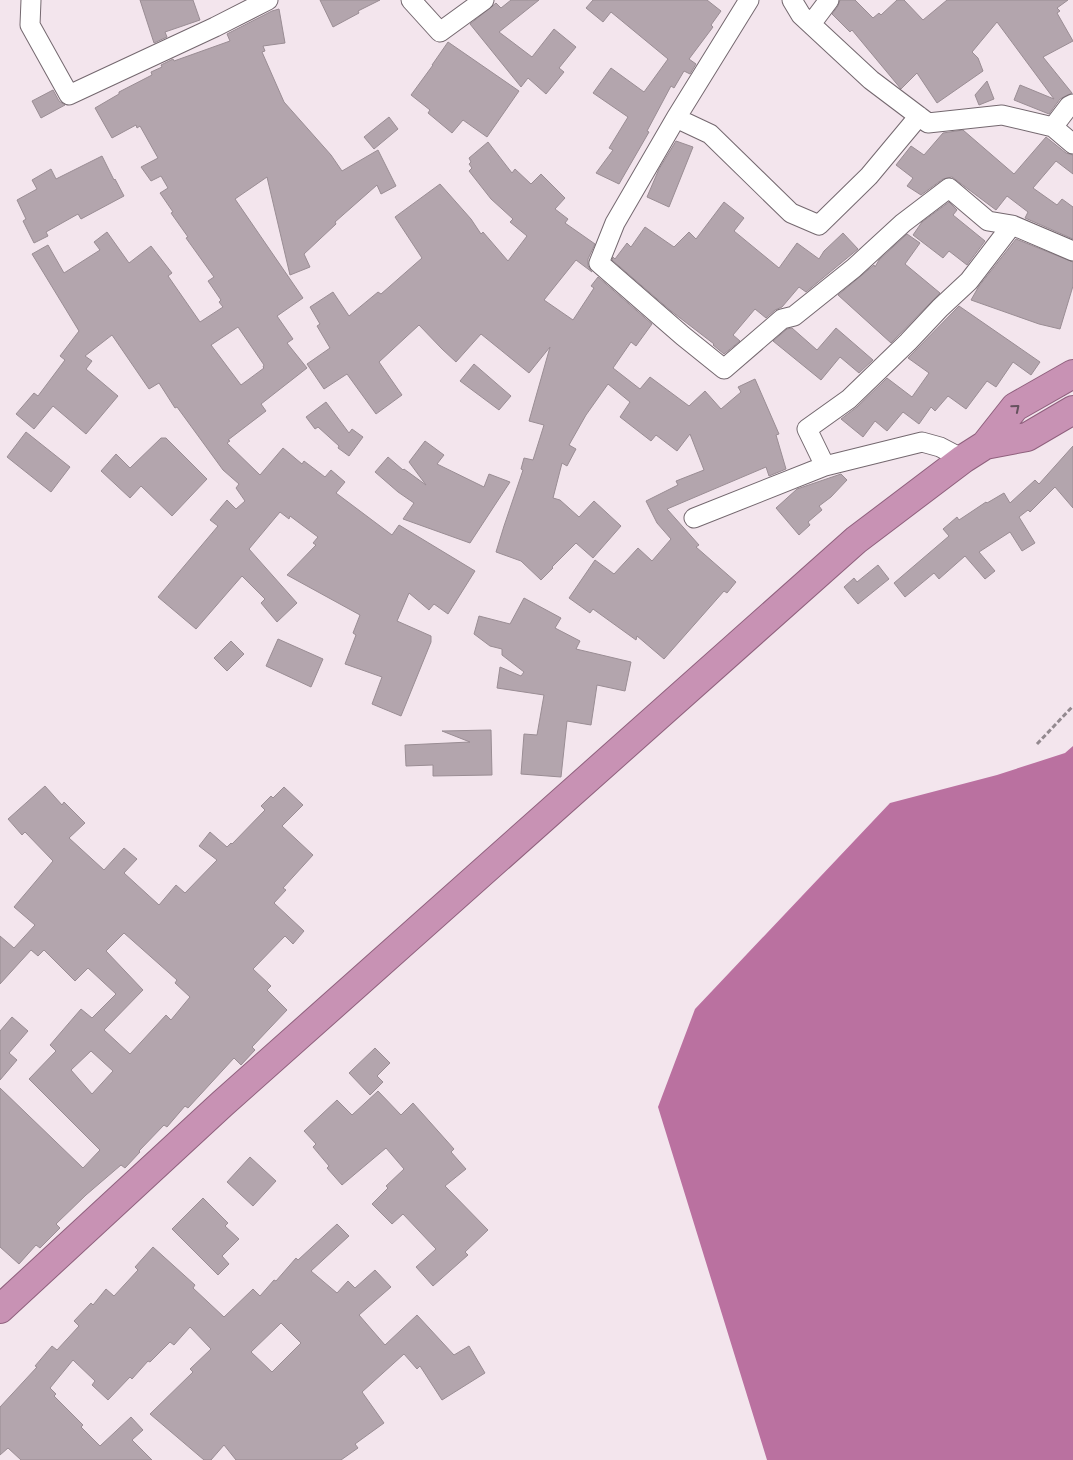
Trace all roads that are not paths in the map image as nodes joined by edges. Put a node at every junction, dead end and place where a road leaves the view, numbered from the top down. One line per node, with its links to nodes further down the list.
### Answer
1 (31, 0): 2 (street)
2 (268, 0)
3 (411, 0): 4 (street)
4 (484, 0)
5 (749, 0): 11 (street)
6 (792, 0): 8 (street)
7 (829, 0): 8 (street)
8 (811, 24): 10 (street)
9 (1073, 104): 12 (street)
10 (919, 116): 11 (street); 12 (street)
11 (676, 118): 14 (street)
12 (1053, 128): 13 (street)
13 (1073, 144)
14 (1012, 225): 15 (street); 19 (street)
15 (1073, 251)
16 (1073, 374): 18 (highway, one-way to 16)
17 (1073, 410): 18 (highway)
18 (974, 452): 19 (street); 21 (highway)
19 (825, 466): 20 (street)
20 (694, 518)
21 (0, 1308)

